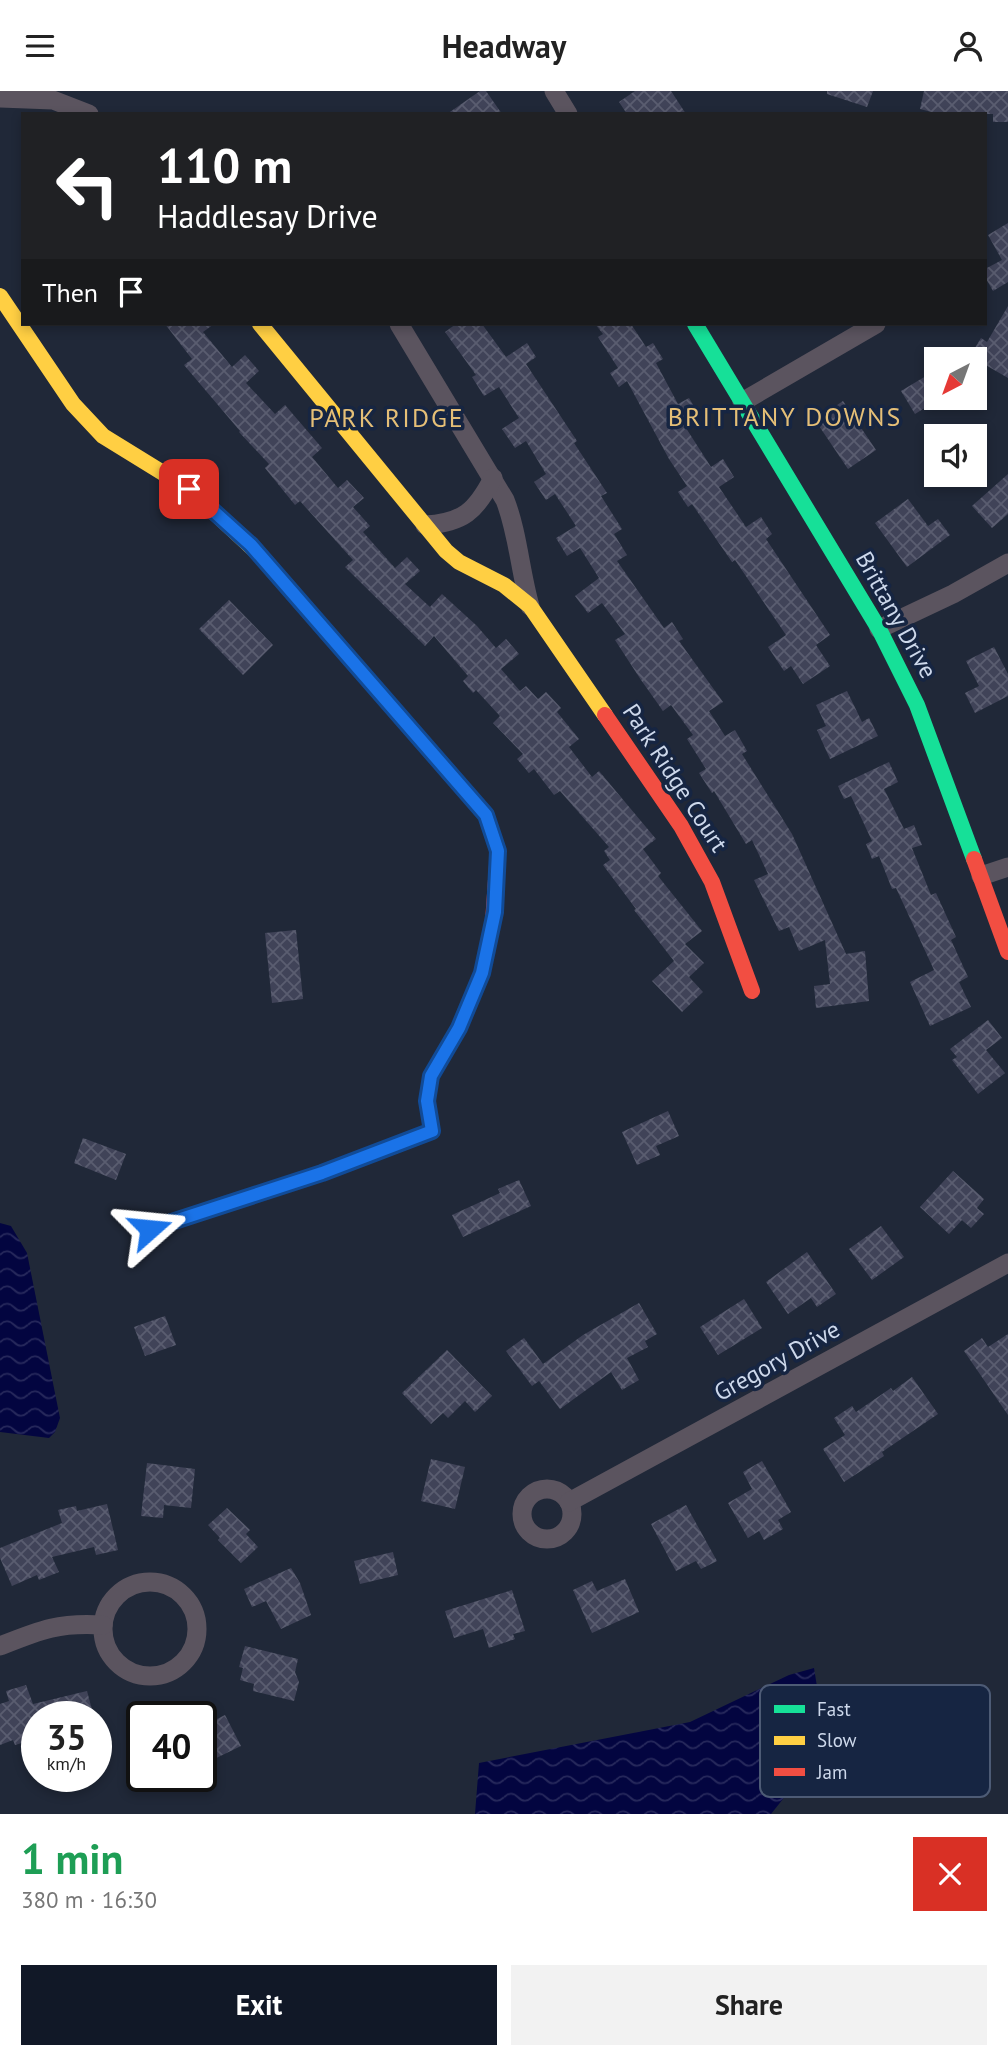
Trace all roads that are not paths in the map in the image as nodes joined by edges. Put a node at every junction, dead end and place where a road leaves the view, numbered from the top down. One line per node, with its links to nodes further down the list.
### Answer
1 (554, 91): 4 (street)
2 (0, 98): 3 (street)
3 (84, 112)
4 (567, 112)
5 (0, 296): 20 (street)
6 (262, 326): 12 (street, Park Ridge Court)
7 (400, 326): 11 (street, Park Ridge Court)
8 (696, 326): 10 (street, Brittany Drive)
9 (873, 326): 10 (street)
10 (742, 402): 15 (street, Brittany Drive)
11 (493, 478): 12 (street); 14 (street, Park Ridge Court)
12 (425, 524): 14 (street, Park Ridge Court)
13 (1008, 563): 15 (street)
14 (530, 606): 19 (street, Park Ridge Court)
15 (879, 629): 17 (street, Brittany Drive)
16 (1008, 867): 17 (street)
17 (981, 876): 18 (street, Brittany Drive)
18 (1008, 953)
19 (752, 991)
20 (150, 1229)
21 (1008, 1263): 22 (street, Gregory Drive)
22 (569, 1502)
23 (103, 1625): 23 (street); 24 (street)
24 (0, 1646)

